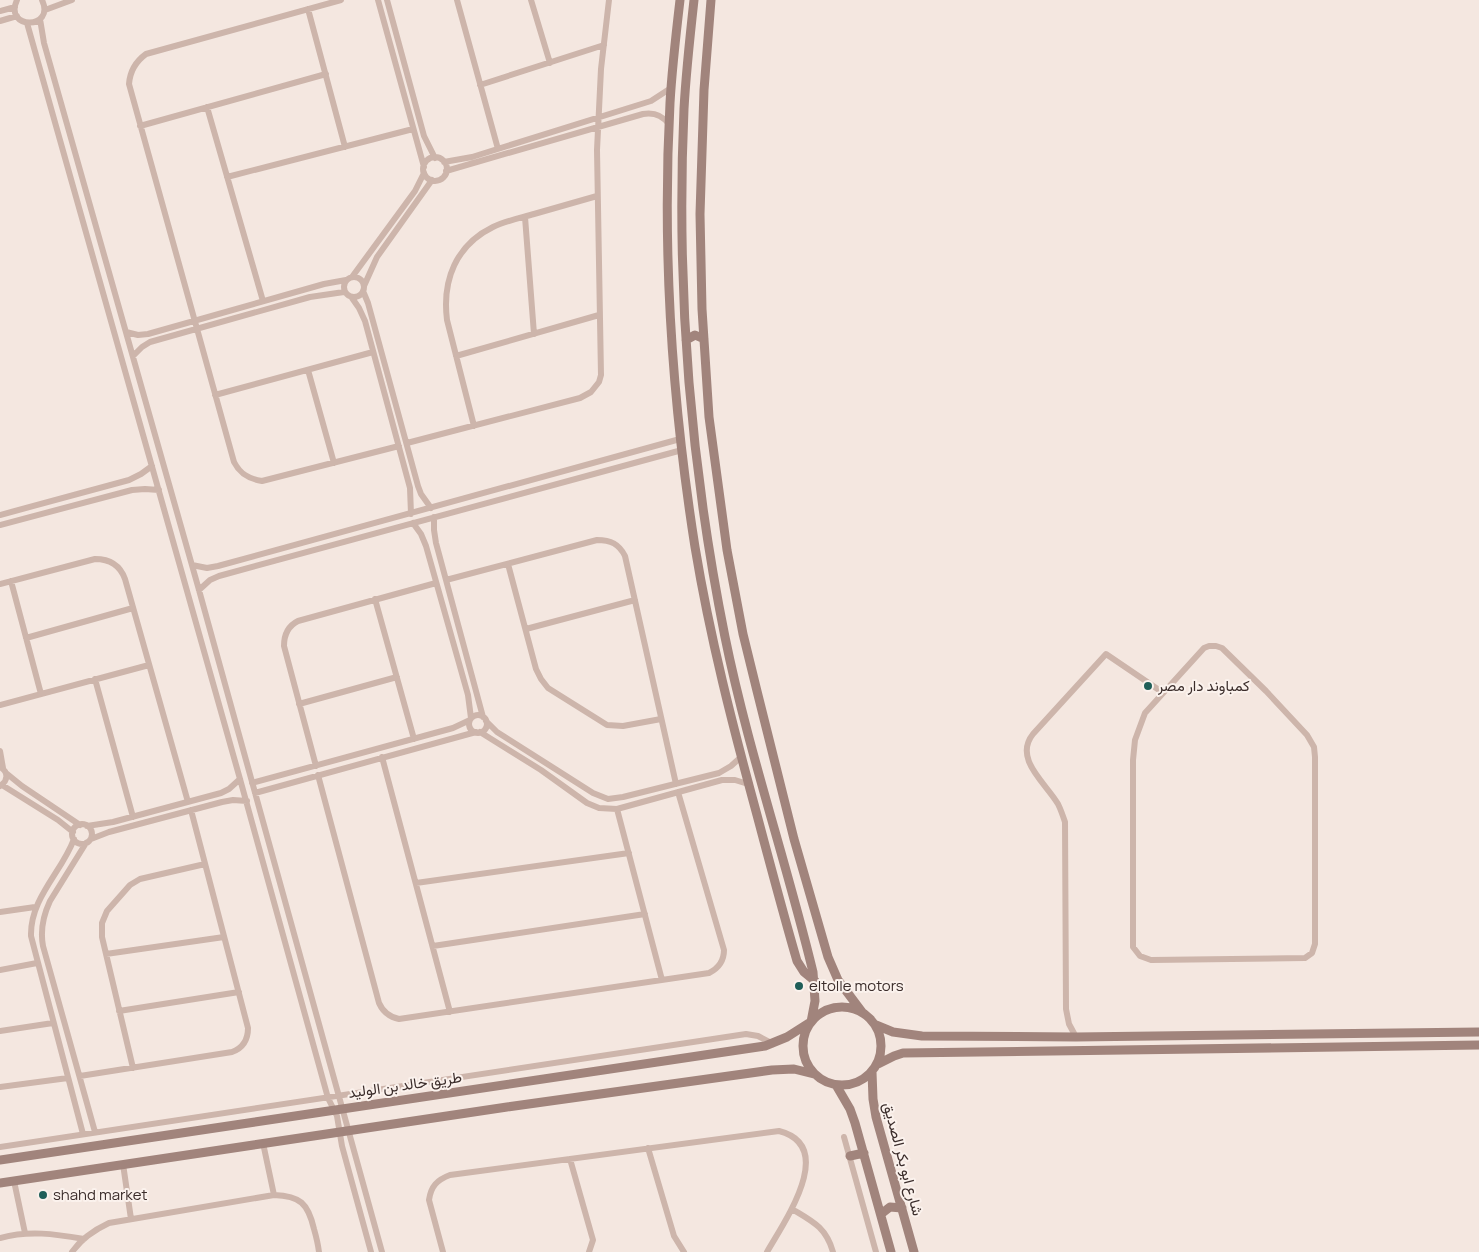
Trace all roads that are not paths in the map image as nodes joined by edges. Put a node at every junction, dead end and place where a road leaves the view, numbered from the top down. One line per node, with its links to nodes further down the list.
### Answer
1 (42, 0): 14 (street)
2 (72, 0): 14 (street)
3 (341, 0): 13 (street)
4 (378, 0): 30 (street)
5 (387, 0): 33 (street)
6 (457, 0): 23 (street)
7 (531, 0): 21 (street)
8 (609, 0): 20 (street)
9 (680, 0): 24 (street)
10 (694, 0): 49 (street)
11 (711, 0): 48 (street)
12 (16, 3): 15 (street); 16 (street)
13 (308, 9): 22 (street); 28 (street)
14 (44, 10): 17 (street)
15 (0, 11)
16 (17, 16): 18 (street); 19 (street)
17 (40, 19): 19 (street); 39 (street)
18 (0, 21)
19 (27, 23): 40 (street)
20 (604, 45): 21 (street); 26 (street)
21 (550, 62): 23 (street)
22 (326, 74): 25 (street); 31 (street)
23 (480, 85): 32 (street)
24 (671, 88): 26 (street); 27 (street)
25 (207, 107): 28 (street); 37 (street)
26 (598, 118): 29 (street); 32 (street)
27 (669, 124): 29 (street); 63 (street)
28 (140, 126): 51 (street)
29 (597, 128): 36 (street); 41 (street)
30 (413, 129): 31 (street); 35 (street)
31 (345, 146): 37 (street)
32 (498, 149): 34 (street)
33 (435, 158): 34 (street); 35 (street)
34 (444, 162): 36 (street)
35 (424, 170): 38 (street); 43 (street)
36 (446, 171): 38 (street)
37 (227, 177): 47 (street)
38 (432, 180): 44 (street)
39 (87, 194): 40 (street); 53 (street)
40 (76, 196): 68 (street)
41 (596, 196): 42 (street); 50 (street)
42 (525, 217): 54 (street); 59 (street)
43 (349, 279): 44 (street); 45 (street); 47 (street)
44 (364, 288): 46 (street); 64 (street)
45 (344, 292): 46 (street); 52 (street)
46 (352, 298): 57 (street)
47 (262, 301): 51 (street)
48 (702, 308): 49 (street); 55 (street)
49 (684, 309): 56 (street)
50 (599, 316): 54 (street); 62 (street)
51 (195, 320): 52 (street); 53 (street)
52 (197, 329): 58 (street); 61 (street)
53 (126, 332): 58 (street)
54 (534, 334): 59 (street)
55 (704, 339): 56 (street); 149 (street)
56 (686, 340): 145 (street)
57 (373, 352): 60 (street); 65 (street)
58 (132, 356): 70 (street)
59 (456, 356): 62 (street)
60 (308, 370): 61 (street); 67 (street)
61 (215, 395): 67 (street)
62 (474, 426): 64 (street)
63 (680, 439): 66 (street); 73 (street)
64 (407, 443): 73 (street)
65 (398, 446): 67 (street); 75 (street)
66 (682, 450): 77 (street); 112 (street)
67 (334, 463)
68 (152, 466): 69 (street); 71 (street)
69 (159, 490): 72 (street); 74 (street)
70 (172, 498): 72 (street); 84 (street)
71 (49, 501): 74 (street); 76 (street)
72 (162, 501): 97 (street)
73 (431, 508): 75 (street)
74 (53, 510): 79 (street)
75 (411, 514): 80 (street)
76 (0, 515)
77 (434, 517): 78 (street); 86 (street)
78 (413, 523): 81 (street); 88 (street)
79 (0, 525)
80 (353, 529): 81 (street); 82 (street)
81 (356, 538): 85 (street)
82 (242, 559): 84 (street); 85 (street)
83 (508, 564): 86 (street); 92 (street); 94 (street)
84 (192, 565): 90 (street)
85 (245, 569): 90 (street)
86 (446, 580): 106 (street)
87 (11, 581): 89 (street); 93 (street); 95 (street)
88 (436, 583): 91 (street); 105 (street)
89 (0, 584)
90 (199, 590): 96 (street)
91 (375, 599): 99 (street); 103 (street)
92 (635, 600): 94 (street); 107 (street)
93 (133, 608): 95 (street); 98 (street)
94 (526, 628): 107 (street)
95 (26, 638): 102 (street)
96 (216, 652): 97 (street); 117 (street)
97 (206, 656): 116 (street)
98 (149, 664): 100 (street); 124 (street)
99 (397, 677): 103 (street); 109 (street)
100 (95, 679): 102 (street); 127 (street)
101 (1162, 692): 101 (street); 156 (street)
102 (41, 694): 104 (street)
103 (300, 704): 113 (street)
104 (0, 705)
105 (470, 719): 106 (street); 108 (street); 109 (street)
106 (485, 719): 108 (street); 118 (street)
107 (661, 719): 118 (street)
108 (478, 732): 111 (street); 125 (street)
109 (414, 739): 113 (street)
110 (0, 750): 114 (street)
111 (382, 757): 115 (street); 133 (street)
112 (741, 757): 118 (street); 119 (street)
113 (316, 766): 117 (street)
114 (3, 769): 120 (street); 128 (street)
115 (318, 775): 122 (street); 148 (street)
116 (240, 779): 123 (street); 124 (street)
117 (252, 783): 122 (street)
118 (676, 784)
119 (748, 784): 121 (street); 145 (street)
120 (1, 786): 129 (street)
121 (678, 792): 125 (street); 144 (street)
122 (255, 793): 134 (street)
123 (247, 801): 126 (street); 135 (street)
124 (188, 802): 127 (street)
125 (617, 809): 131 (street)
126 (191, 810): 130 (street); 132 (street)
127 (132, 817): 128 (street)
128 (84, 825): 129 (street); 130 (street)
129 (74, 836): 130 (street); 136 (street)
130 (89, 841): 164 (street)
131 (629, 853): 133 (street); 138 (street)
132 (205, 864): 139 (street); 141 (street)
133 (416, 883): 140 (street)
134 (282, 891): 135 (street); 168 (street)
135 (272, 894): 169 (street)
136 (35, 907): 137 (street); 142 (street)
137 (0, 912)
138 (645, 914): 140 (street); 144 (street)
139 (224, 937): 141 (street); 146 (street)
140 (433, 946): 148 (street)
141 (106, 954): 147 (street)
142 (37, 963): 143 (street); 150 (street)
143 (0, 970)
144 (662, 980): 148 (street)
145 (815, 981): 151 (street)
146 (239, 992): 147 (street); 161 (street)
147 (119, 1011): 161 (street)
148 (450, 1012)
149 (862, 1012): 151 (street); 152 (street)
150 (54, 1023): 153 (street); 165 (street)
151 (810, 1023): 157 (street, طريق خالد بن الوليد); 163 (street)
152 (876, 1025): 155 (street); 160 (street)
153 (0, 1030)
154 (1479, 1032): 156 (street)
155 (922, 1036): 156 (street); 159 (street)
156 (1076, 1036)
157 (773, 1044): 168 (street); 170 (street, طريق خالد بن الوليد)
158 (1479, 1045): 159 (street)
159 (922, 1053): 160 (street)
160 (878, 1064): 162 (street)
161 (133, 1068): 164 (street)
162 (872, 1072): 166 (street); 186 (street, شارع ابو بكر الصديق)
163 (814, 1074): 166 (street); 171 (street)
164 (80, 1076): 172 (street)
165 (68, 1078): 167 (street); 173 (street)
166 (836, 1085): 178 (street)
167 (0, 1087)
168 (339, 1096): 169 (street); 170 (street)
169 (328, 1098): 170 (street); 172 (street)
170 (338, 1109): 171 (street); 181 (street, طريق خالد بن الوليد)
171 (344, 1131): 175 (street); 195 (street); 196 (street)
172 (95, 1132): 173 (street)
173 (83, 1134): 176 (street)
174 (844, 1137): 179 (street)
175 (263, 1143): 182 (street); 185 (street)
176 (0, 1147)
177 (648, 1148): 180 (street); 187 (street); 199 (street)
178 (864, 1153): 179 (street); 188 (street)
179 (850, 1156): 202 (street)
180 (570, 1159): 197 (street); 198 (street)
181 (0, 1160)
182 (122, 1164): 183 (street); 189 (street)
183 (14, 1181): 184 (street); 190 (street)
184 (0, 1183)
185 (274, 1195): 189 (street); 194 (street)
186 (902, 1208): 188 (street); 204 (street, شارع ابو بكر الصديق)
187 (792, 1209): 200 (street); 201 (street)
188 (881, 1214): 203 (street)
189 (131, 1219): 192 (street)
190 (26, 1233): 191 (street); 192 (street)
191 (0, 1238)
192 (84, 1238): 193 (street)
193 (72, 1252)
194 (319, 1252)
195 (371, 1252)
196 (382, 1252)
197 (443, 1252)
198 (589, 1252)
199 (684, 1252)
200 (767, 1252)
201 (832, 1252)
202 (876, 1252)
203 (892, 1252)
204 (914, 1252)

